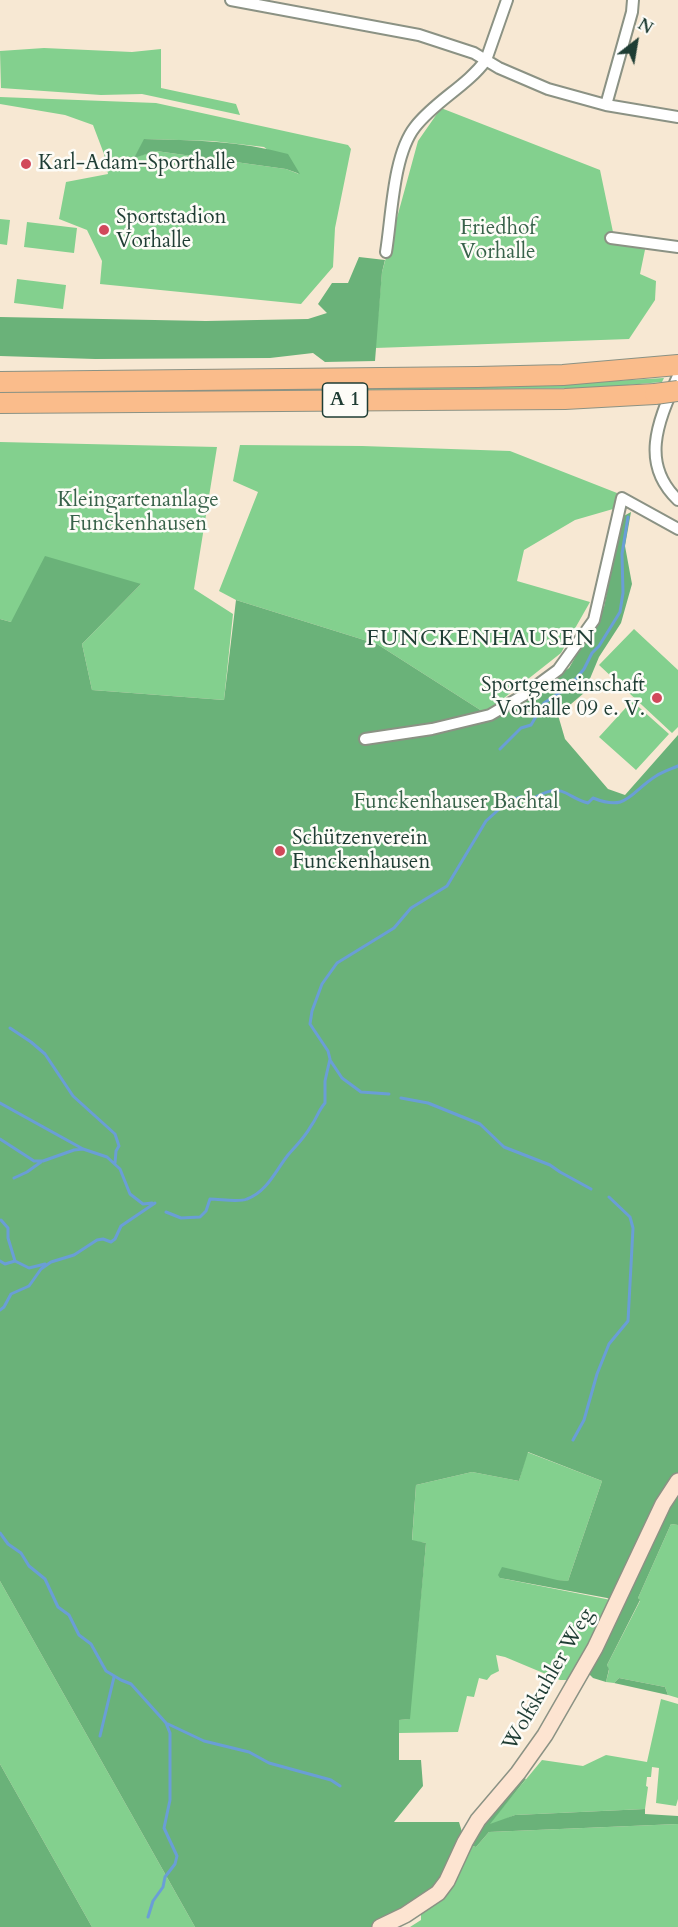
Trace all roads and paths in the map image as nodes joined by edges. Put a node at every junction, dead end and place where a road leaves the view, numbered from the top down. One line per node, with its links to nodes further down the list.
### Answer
1 (231, 0): 4 (street)
2 (507, 0): 5 (street)
3 (633, 0): 6 (street)
4 (287, 4): 5 (street)
5 (486, 60): 6 (street); 10 (street)
6 (606, 105): 7 (street)
7 (678, 117)
8 (611, 238): 9 (street)
9 (678, 247)
10 (386, 252)
11 (669, 367): 13 (highway, A 1)
12 (678, 376): 16 (street)
13 (0, 382)
14 (678, 391): 15 (highway, A 1, bridge)
15 (0, 403)
16 (678, 500)
17 (678, 529): 18 (street)
18 (365, 739)
19 (678, 1481): 20 (street, Wolfskuhler Weg)
20 (380, 1927)

